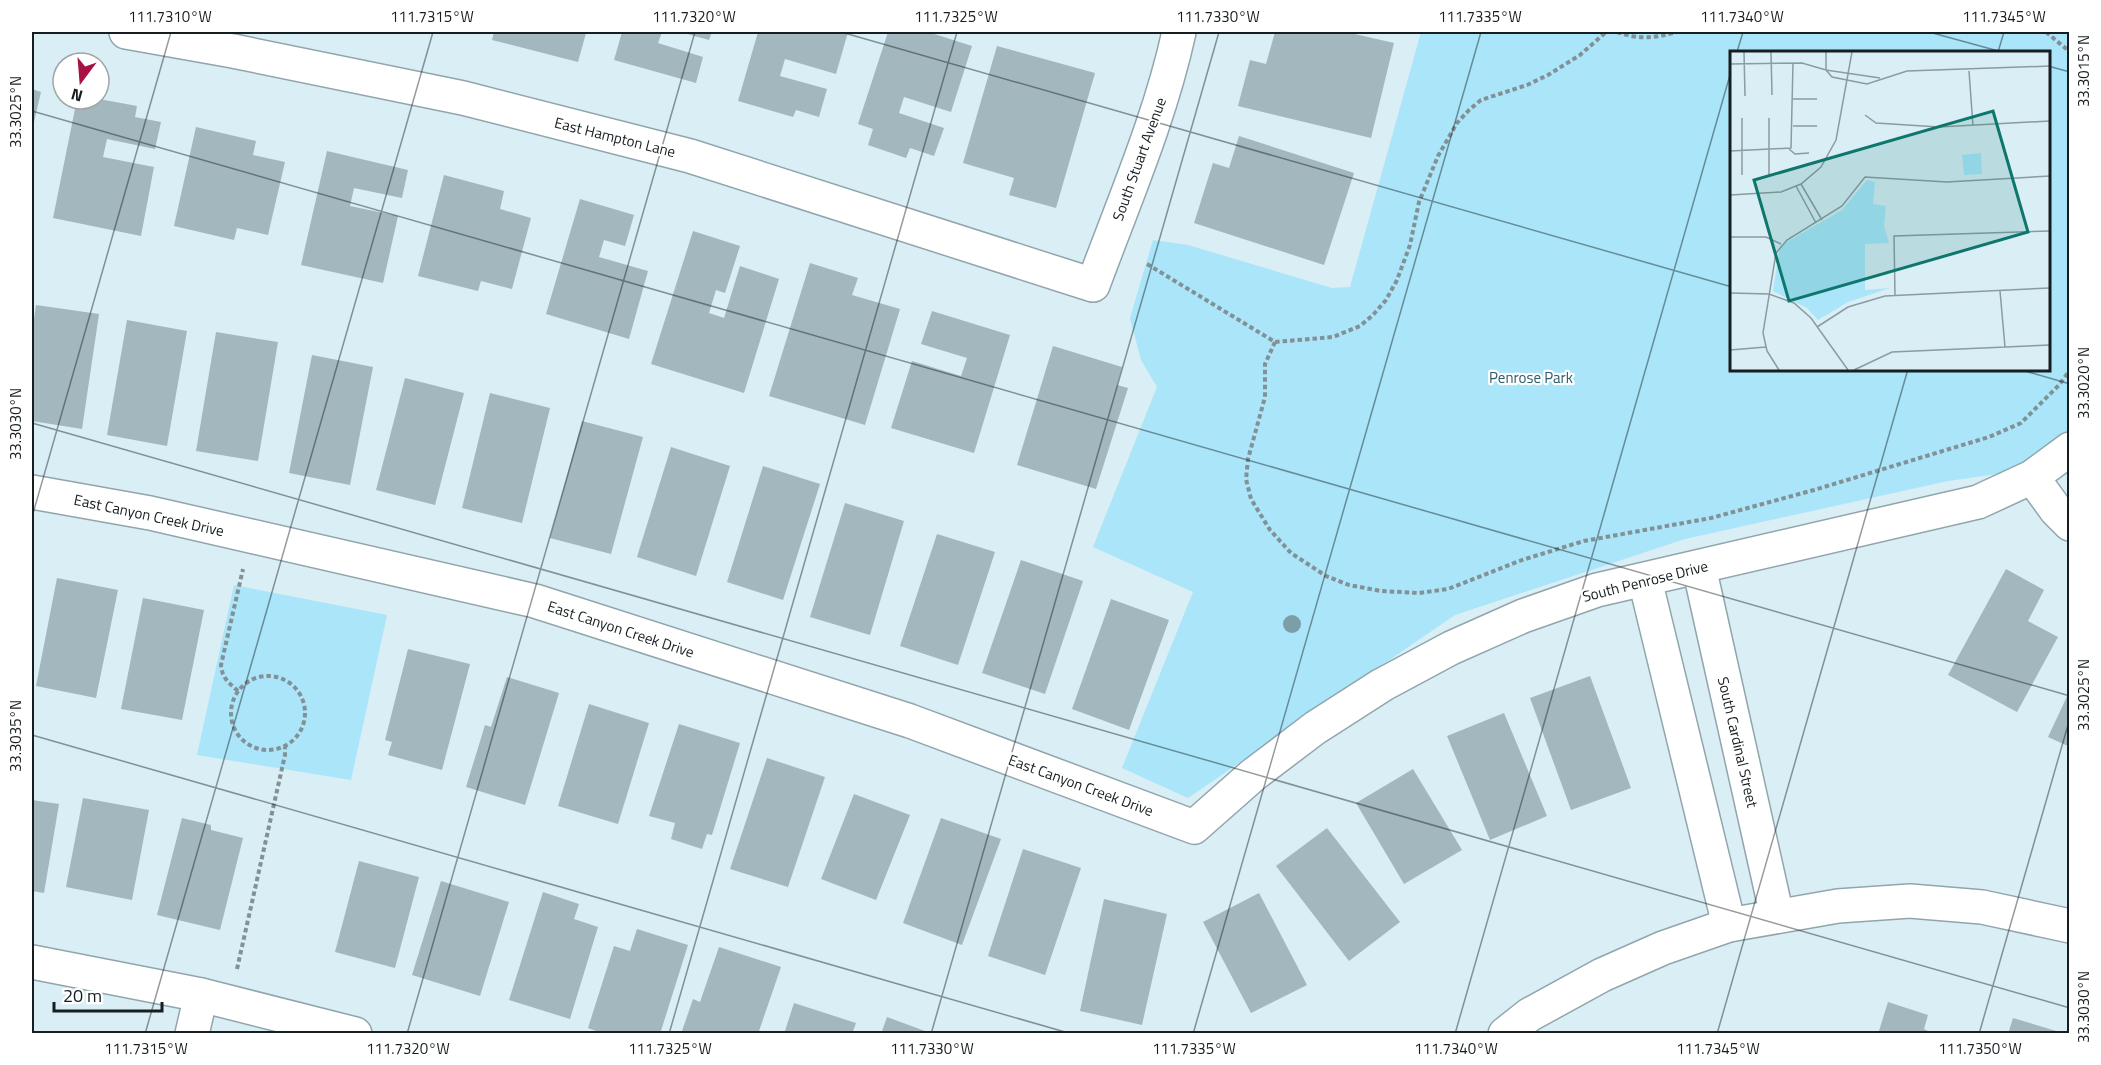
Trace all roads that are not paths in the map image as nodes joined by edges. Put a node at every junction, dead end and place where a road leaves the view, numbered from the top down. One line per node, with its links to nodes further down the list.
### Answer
1 (126, 32): 3 (street, East Hampton Lane)
2 (1179, 32): 3 (street, South Stuart Avenue)
3 (1093, 285)
4 (2070, 449): 5 (street, South Penrose Drive)
5 (2032, 477): 7 (street); 8 (street, South Penrose Drive)
6 (32, 492): 10 (street, East Canyon Creek Drive)
7 (2070, 524)
8 (1698, 567): 9 (street, South Penrose Drive); 11 (street, South Cardinal Street)
9 (1645, 580): 10 (street, South Penrose Drive); 12 (street)
10 (1194, 827)
11 (1778, 916): 12 (street); 13 (street)
12 (1729, 925): 18 (street)
13 (2070, 926)
14 (32, 962): 15 (street)
15 (201, 995): 16 (street); 17 (street)
16 (192, 1034)
17 (355, 1034)
18 (1505, 1034)

